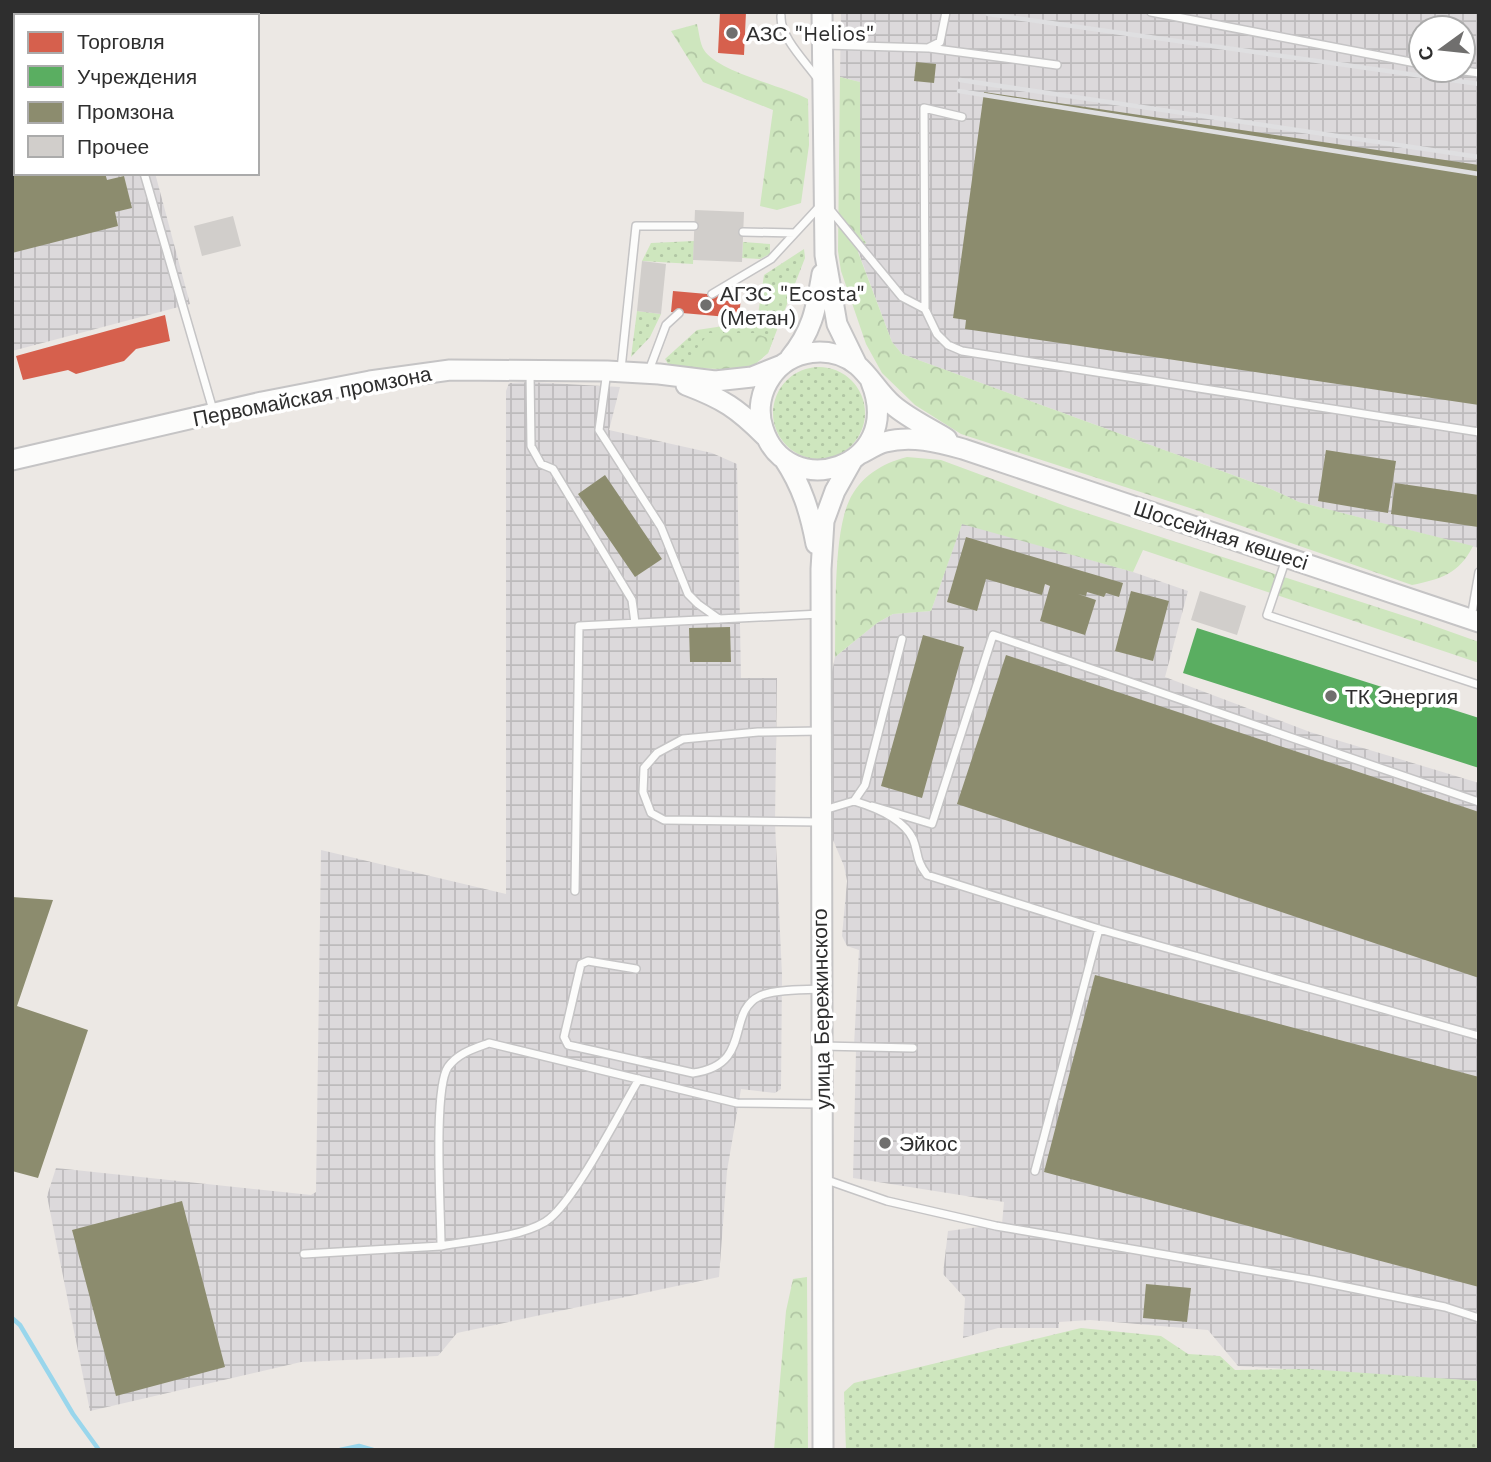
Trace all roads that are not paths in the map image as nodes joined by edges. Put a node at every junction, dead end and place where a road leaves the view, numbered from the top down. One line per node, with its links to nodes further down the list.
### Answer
1 (822, 12): 5 (main road)
2 (946, 12): 6 (lane)
3 (1151, 12): 7 (lane)
4 (781, 16): 9 (lane)
5 (821, 45): 6 (lane); 9 (main road)
6 (928, 48): 8 (lane)
7 (1407, 61)
8 (1057, 65)
9 (822, 84): 12 (main road)
10 (962, 117): 18 (lane)
11 (145, 175): 26 (lane)
12 (824, 202): 15 (lane); 16 (main road); 18 (lane)
13 (694, 226): 23 (lane)
14 (743, 232): 15 (lane)
15 (795, 233): 17 (lane)
16 (825, 255): 20 (main road); 21 (main road)
17 (712, 294)
18 (925, 309): 27 (lane)
19 (679, 313): 24 (lane)
20 (784, 363): 21 (main road); 24 (main road); 28 (main road)
21 (857, 365): 25 (main road)
22 (529, 369): 23 (main road, Первомайская промзона); 26 (main road, Первомайская промзона); 39 (lane)
23 (614, 372): 24 (main road, Первомайская промзона); 37 (lane)
24 (653, 374): 28 (main road)
25 (871, 382): 29 (main road); 30 (main road)
26 (214, 414): 32 (main road, Первомайская промзона)
27 (1479, 432)
28 (766, 436): 31 (main road)
29 (963, 449): 30 (main road); 33 (main road, Шоссейная көшесі)
30 (857, 457): 31 (main road); 34 (main road)
31 (783, 458): 34 (main road)
32 (12, 460)
33 (1286, 557): 38 (main road, Шоссейная көшесі); 41 (lane)
34 (821, 569): 36 (main road, улица Бережинского)
35 (1479, 572): 38 (lane)
36 (821, 614): 37 (lane); 42 (main road, улица Бережинского)
37 (719, 619): 39 (lane)
38 (1475, 620)
39 (635, 623): 47 (lane)
40 (902, 639): 43 (lane)
41 (1479, 685)
42 (820, 731): 46 (main road, улица Бережинского); 46 (lane)
43 (854, 801): 45 (lane); 46 (lane)
44 (1479, 802): 45 (lane)
45 (872, 806): 48 (lane)
46 (820, 817): 50 (main road, улица Бережинского)
47 (575, 891)
48 (1100, 929): 51 (lane); 56 (lane)
49 (636, 969): 50 (lane)
50 (821, 989): 52 (main road, улица Бережинского)
51 (1479, 1036)
52 (821, 1046): 53 (lane); 55 (main road, улица Бережинского)
53 (913, 1048)
54 (639, 1079): 55 (lane); 58 (lane); 58 (lane)
55 (822, 1104): 57 (main road, улица Бережинского)
56 (1035, 1171)
57 (823, 1179): 60 (lane); 61 (main road, улица Бережинского)
58 (441, 1246): 59 (lane)
59 (304, 1254)
60 (1479, 1318)
61 (822, 1450)

